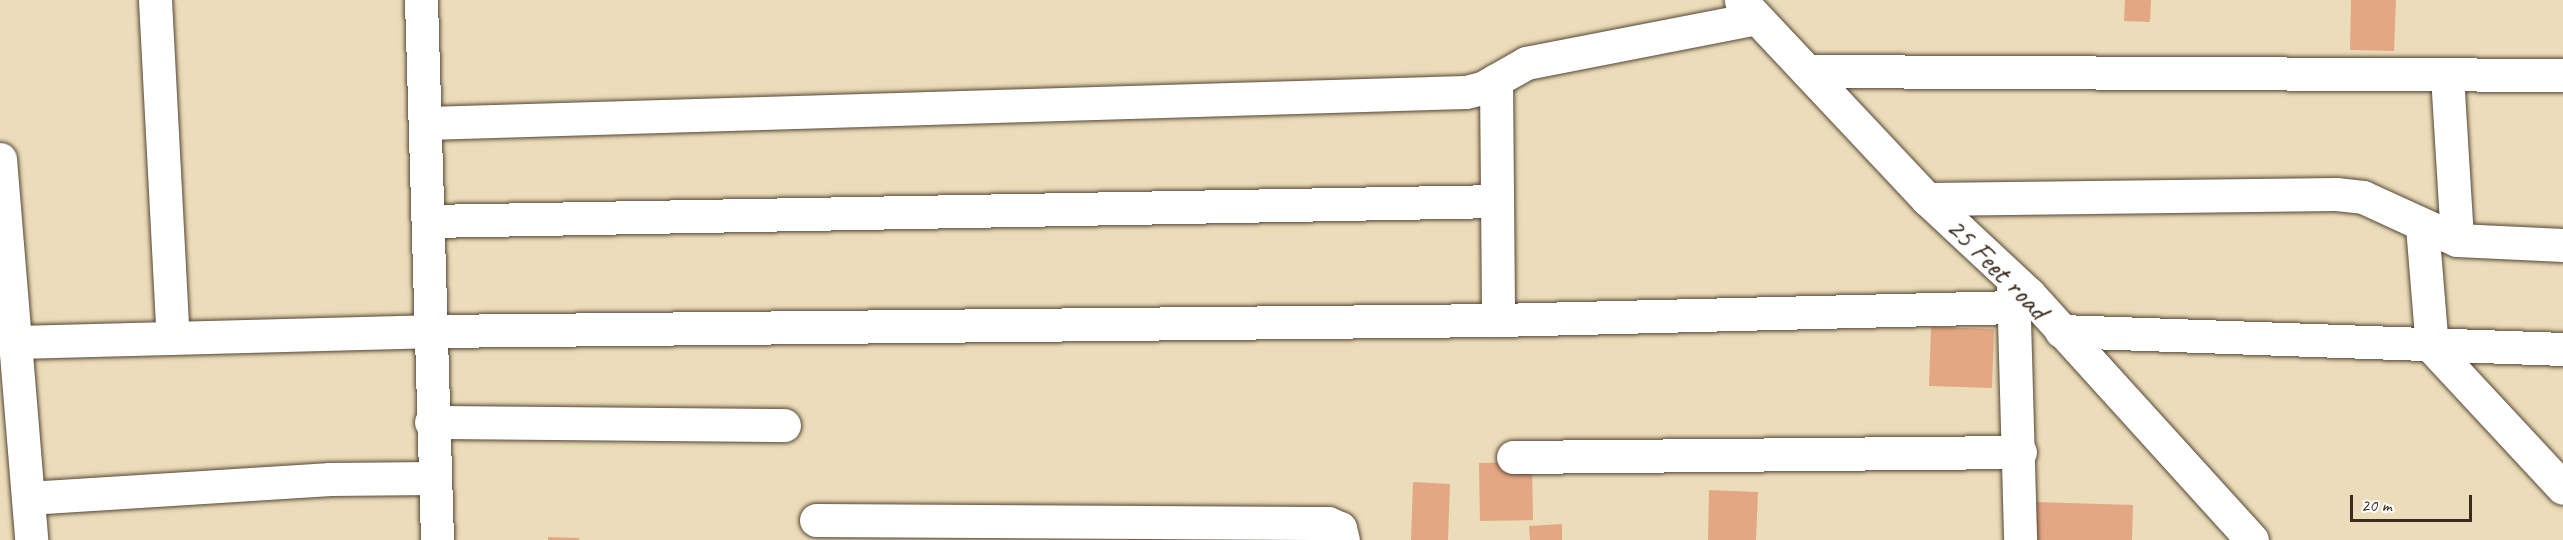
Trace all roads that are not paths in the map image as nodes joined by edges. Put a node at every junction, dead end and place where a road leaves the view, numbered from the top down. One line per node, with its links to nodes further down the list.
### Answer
1 (155, 0): 20 (street)
2 (421, 0): 8 (street)
3 (1749, 9): 4 (street, 25 Feet road); 7 (street)
4 (1807, 71): 5 (street); 10 (street, 25 Feet road)
5 (2447, 75): 6 (street); 14 (street)
6 (2563, 75)
7 (1496, 80): 8 (street); 11 (street)
8 (427, 123): 12 (street)
9 (1, 176): 21 (street)
10 (1927, 199): 13 (street); 16 (street, 25 Feet road)
11 (1497, 201): 12 (street); 17 (street)
12 (429, 221): 18 (street)
13 (2422, 226): 14 (street); 22 (street)
14 (2457, 240): 15 (street)
15 (2563, 245)
16 (2013, 293): 17 (street); 19 (street, 25 Feet road); 26 (street)
17 (1498, 320): 18 (street)
18 (431, 331): 20 (street); 24 (street)
19 (2061, 331): 22 (street); 36 (street, 25 Feet road)
20 (173, 338): 21 (street)
21 (14, 342): 30 (street)
22 (2432, 347): 23 (street); 29 (street)
23 (2563, 350)
24 (431, 422): 25 (street); 28 (street)
25 (784, 425)
26 (2020, 452): 27 (street); 35 (street)
27 (1513, 457)
28 (433, 478): 30 (street); 33 (street)
29 (2563, 488)
30 (28, 498): 32 (street)
31 (816, 520): 34 (street)
32 (31, 540)
33 (437, 540)
34 (1343, 540)
35 (2020, 540)
36 (2252, 540)

